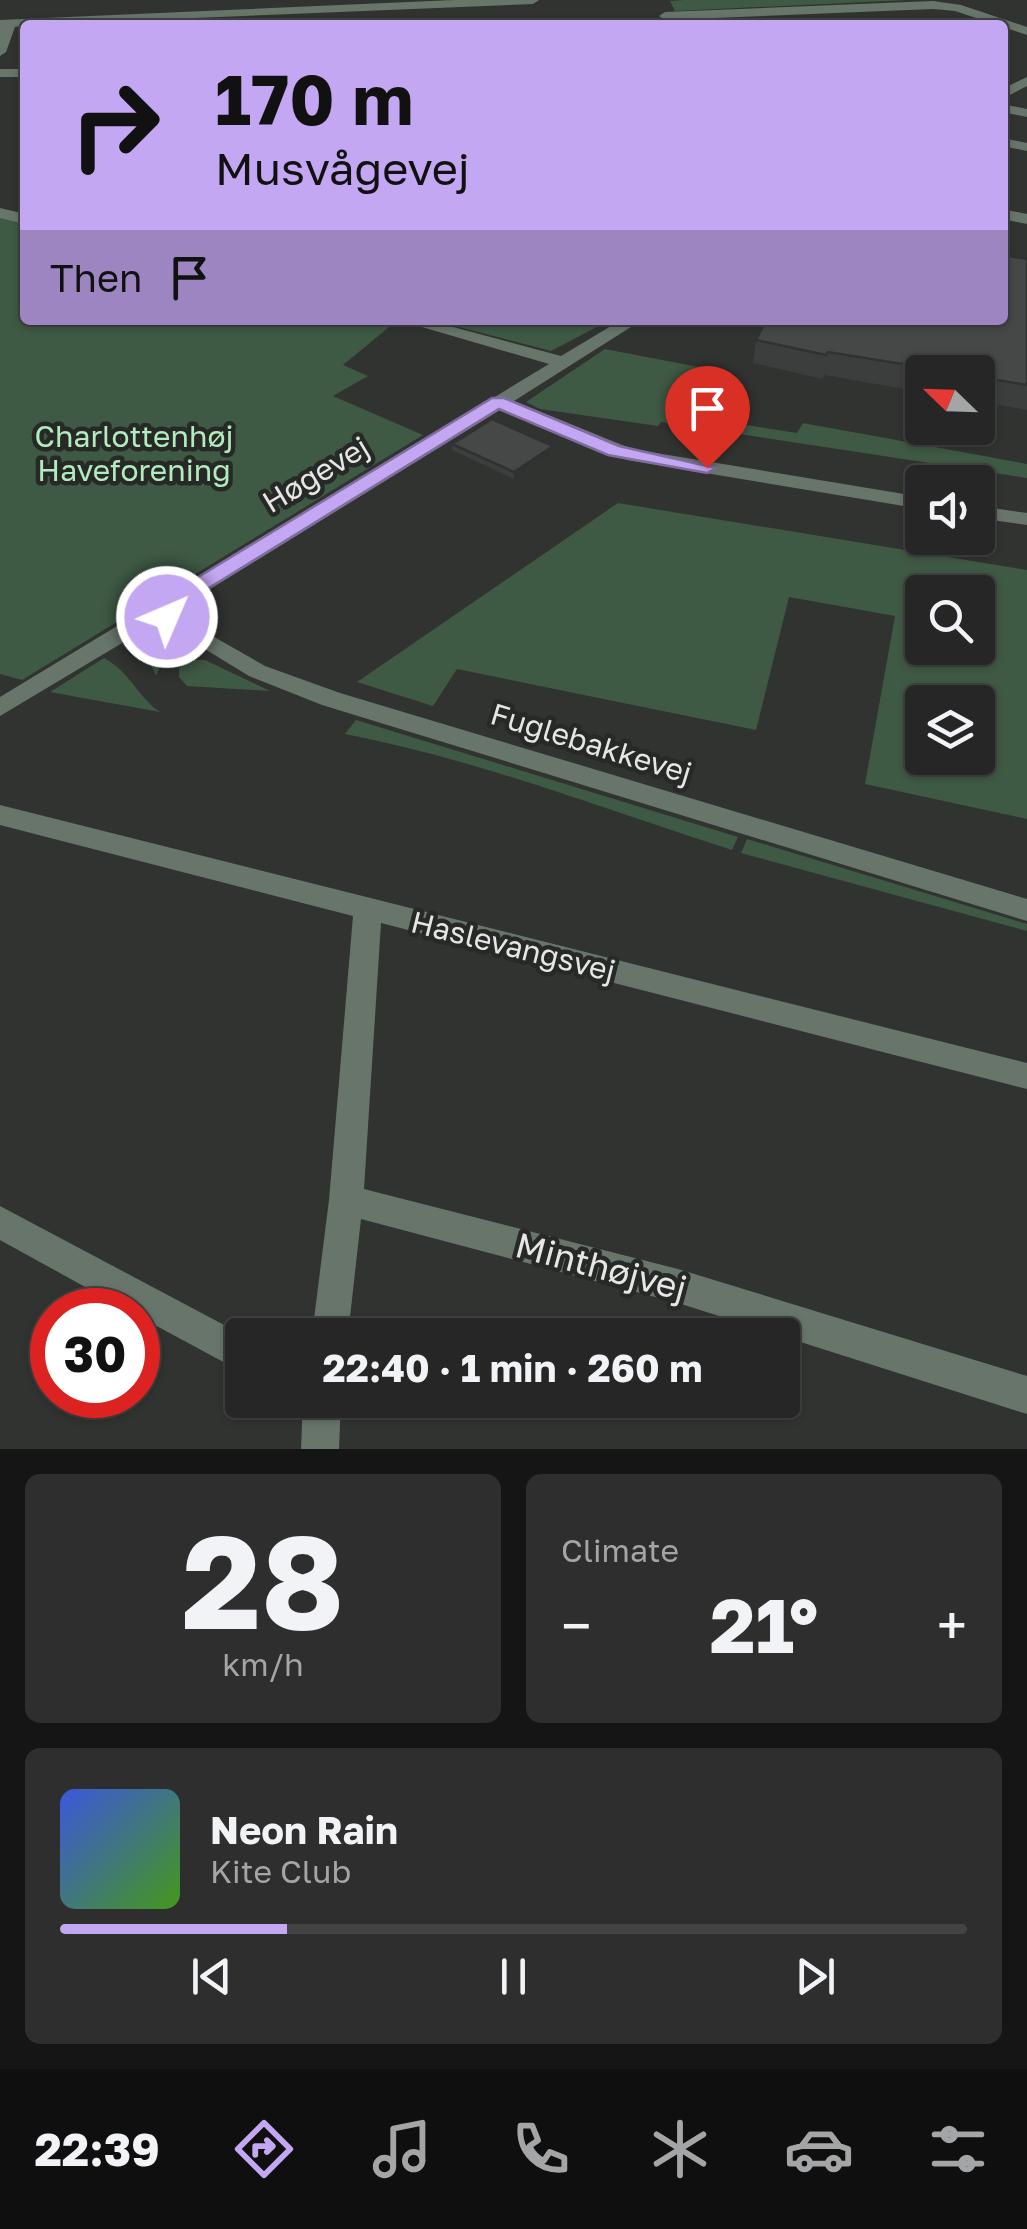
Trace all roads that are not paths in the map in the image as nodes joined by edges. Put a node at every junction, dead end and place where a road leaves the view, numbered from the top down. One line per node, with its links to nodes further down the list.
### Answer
1 (263, 0): 3 (street)
2 (533, 0): 3 (street)
3 (250, 13): 5 (street)
4 (980, 16): 6 (street); 7 (street); 8 (street)
5 (94, 20)
6 (684, 20)
7 (972, 20)
8 (993, 20)
9 (5, 24): 10 (street)
10 (0, 52)
11 (426, 325): 13 (street)
12 (625, 325): 13 (street, Høgevej)
13 (563, 362): 14 (street, Høgevej)
14 (498, 402): 15 (street); 18 (street, Høgevej)
15 (905, 501)
16 (995, 514): 17 (street)
17 (1027, 519)
18 (174, 600): 19 (street, Høgevej); 21 (street, Fuglebakkevej)
19 (0, 708)
20 (0, 815): 22 (street, Haslevangsvej)
21 (1027, 910)
22 (368, 911): 23 (street, Haslevangsvej); 24 (street)
23 (1027, 1076)
24 (346, 1200): 26 (street); 28 (street, Minthøjvej)
25 (0, 1222): 27 (street)
26 (332, 1318)
27 (225, 1345)
28 (1027, 1395)
29 (321, 1418): 30 (street)
30 (320, 1449)

